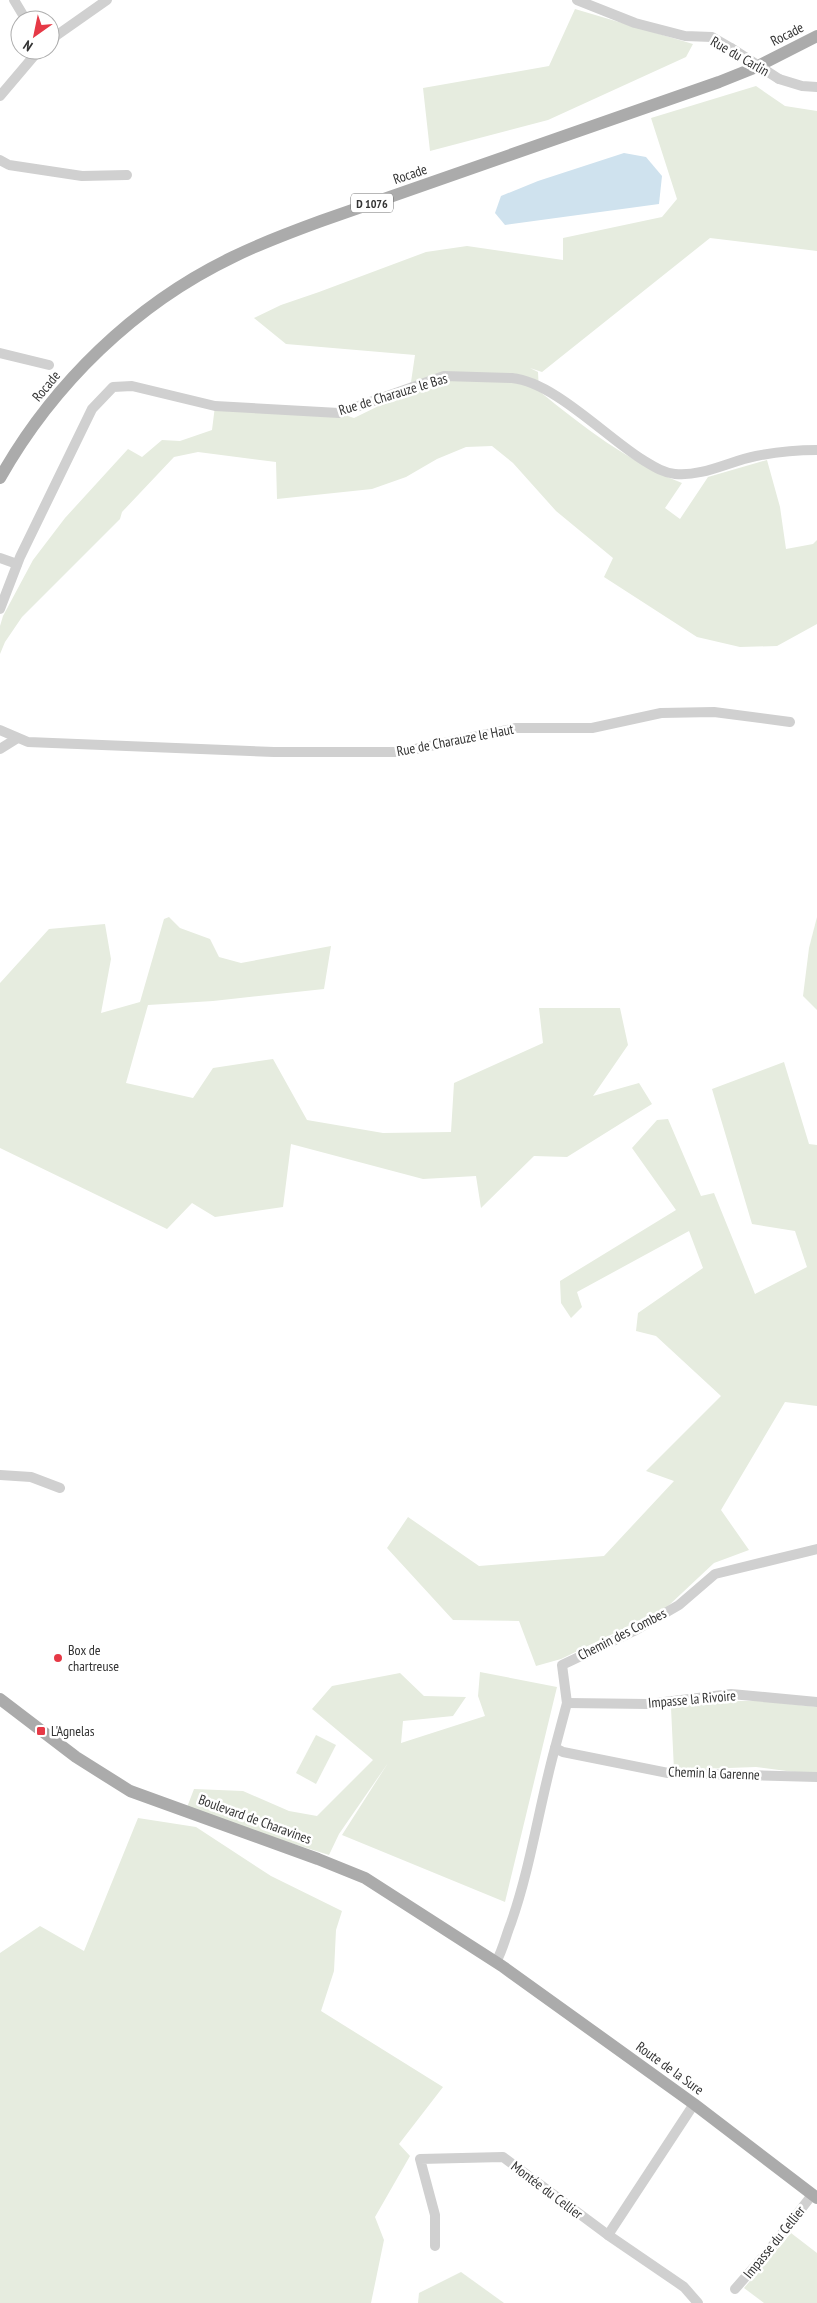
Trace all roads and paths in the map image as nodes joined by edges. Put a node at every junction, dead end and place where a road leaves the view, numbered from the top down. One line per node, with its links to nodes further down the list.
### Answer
1 (107, 0): 3 (street)
2 (577, 0): 6 (street, Rue du Carlin, bridge)
3 (60, 33)
4 (817, 36): 13 (main road, Rocade / D 1076)
5 (31, 60): 7 (street)
6 (817, 87)
7 (0, 96)
8 (0, 160): 9 (street)
9 (127, 175)
10 (0, 353): 11 (street)
11 (49, 365)
12 (817, 450): 15 (street, Rue de Charauze le Bas)
13 (0, 478)
14 (0, 558): 15 (street)
15 (17, 564): 16 (street)
16 (0, 609)
17 (790, 722): 19 (street, Rue de Charauze le Haut)
18 (0, 730): 19 (street, Rue de Charauze le Haut)
19 (16, 738): 20 (street)
20 (0, 749)
21 (0, 1475): 22 (street)
22 (60, 1488)
23 (817, 1549): 26 (street, Chemin des Combes)
24 (0, 1699): 29 (main road, Boulevard de Charavines)
25 (817, 1702): 26 (street, Impasse la Rivoire)
26 (567, 1703): 27 (street)
27 (555, 1748): 28 (street, Chemin la Garenne); 29 (street)
28 (817, 1777)
29 (499, 1964): 30 (main road, Route de la Sure)
30 (694, 2104): 31 (main road, Route de la Sure); 32 (street)
31 (815, 2196): 34 (street, Impasse du Cellier)
32 (608, 2235): 33 (street, Montée du Cellier); 35 (street, Montée du Cellier)
33 (435, 2246)
34 (735, 2289)
35 (698, 2303)

